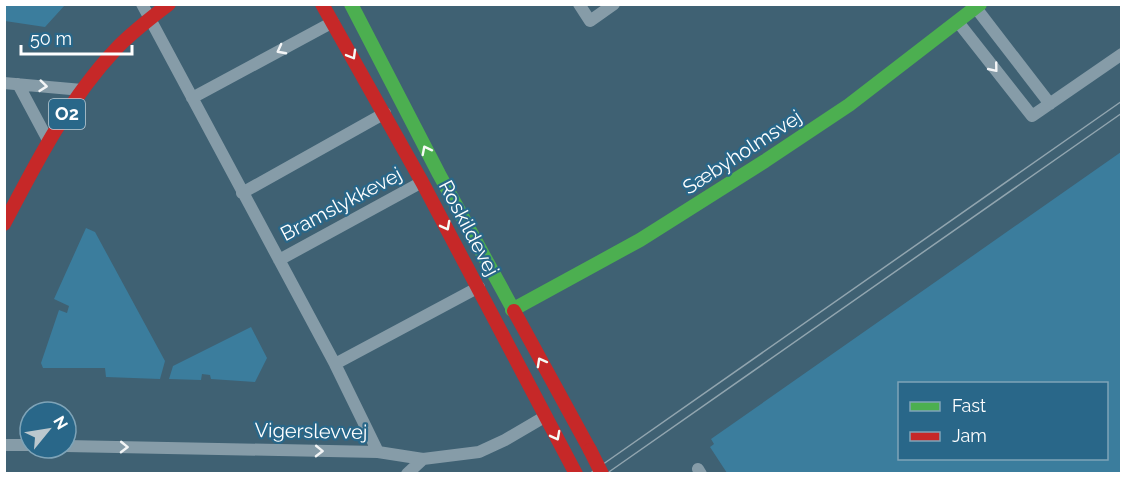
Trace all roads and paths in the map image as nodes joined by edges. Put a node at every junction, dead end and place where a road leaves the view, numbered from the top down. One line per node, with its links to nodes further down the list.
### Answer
1 (142, 4): 8 (street, Bramslykkevej)
2 (169, 4): 8 (street, O2)
3 (322, 4): 9 (street, Roskildevej)
4 (351, 4): 24 (street, Roskildevej, one-way to 4)
5 (579, 4): 6 (street)
6 (614, 4)
7 (978, 6): 10 (street, Sæbyholmsvej); 16 (street)
8 (149, 18): 14 (street, O2); 15 (street, Bramslykkevej)
9 (333, 22): 15 (street, one-way to 15); 17 (street, Roskildevej, one-way to 17)
10 (958, 22): 16 (street, one-way to 16); 24 (street, Sæbyholmsvej)
11 (1122, 54): 16 (street)
12 (4, 82): 13 (street)
13 (18, 84): 14 (street, one-way to 14); 18 (street)
14 (82, 90): 18 (street, O2)
15 (192, 98): 20 (street, Bramslykkevej)
16 (1050, 104)
17 (384, 113): 19 (street, Roskildevej); 20 (street)
18 (49, 142): 21 (street, O2)
19 (422, 182): 22 (street, Bramslykkevej); 23 (street, Roskildevej, one-way to 23)
20 (242, 193): 22 (street, Bramslykkevej)
21 (4, 224)
22 (279, 260): 25 (street, Bramslykkevej)
23 (478, 287): 25 (street); 26 (street, Roskildevej)
24 (512, 310): 32 (street, Roskildevej, one-way to 24, bridge)
25 (335, 364): 28 (street, Bramslykkevej)
26 (546, 416): 29 (street, Vigerslevvej); 30 (street, Roskildevej, one-way to 30)
27 (78, 446): 28 (street, Vigerslevvej, one-way to 28)
28 (378, 452): 29 (street, Vigerslevvej)
29 (423, 459): 31 (street)
30 (573, 468)
31 (407, 474)
32 (602, 474)

